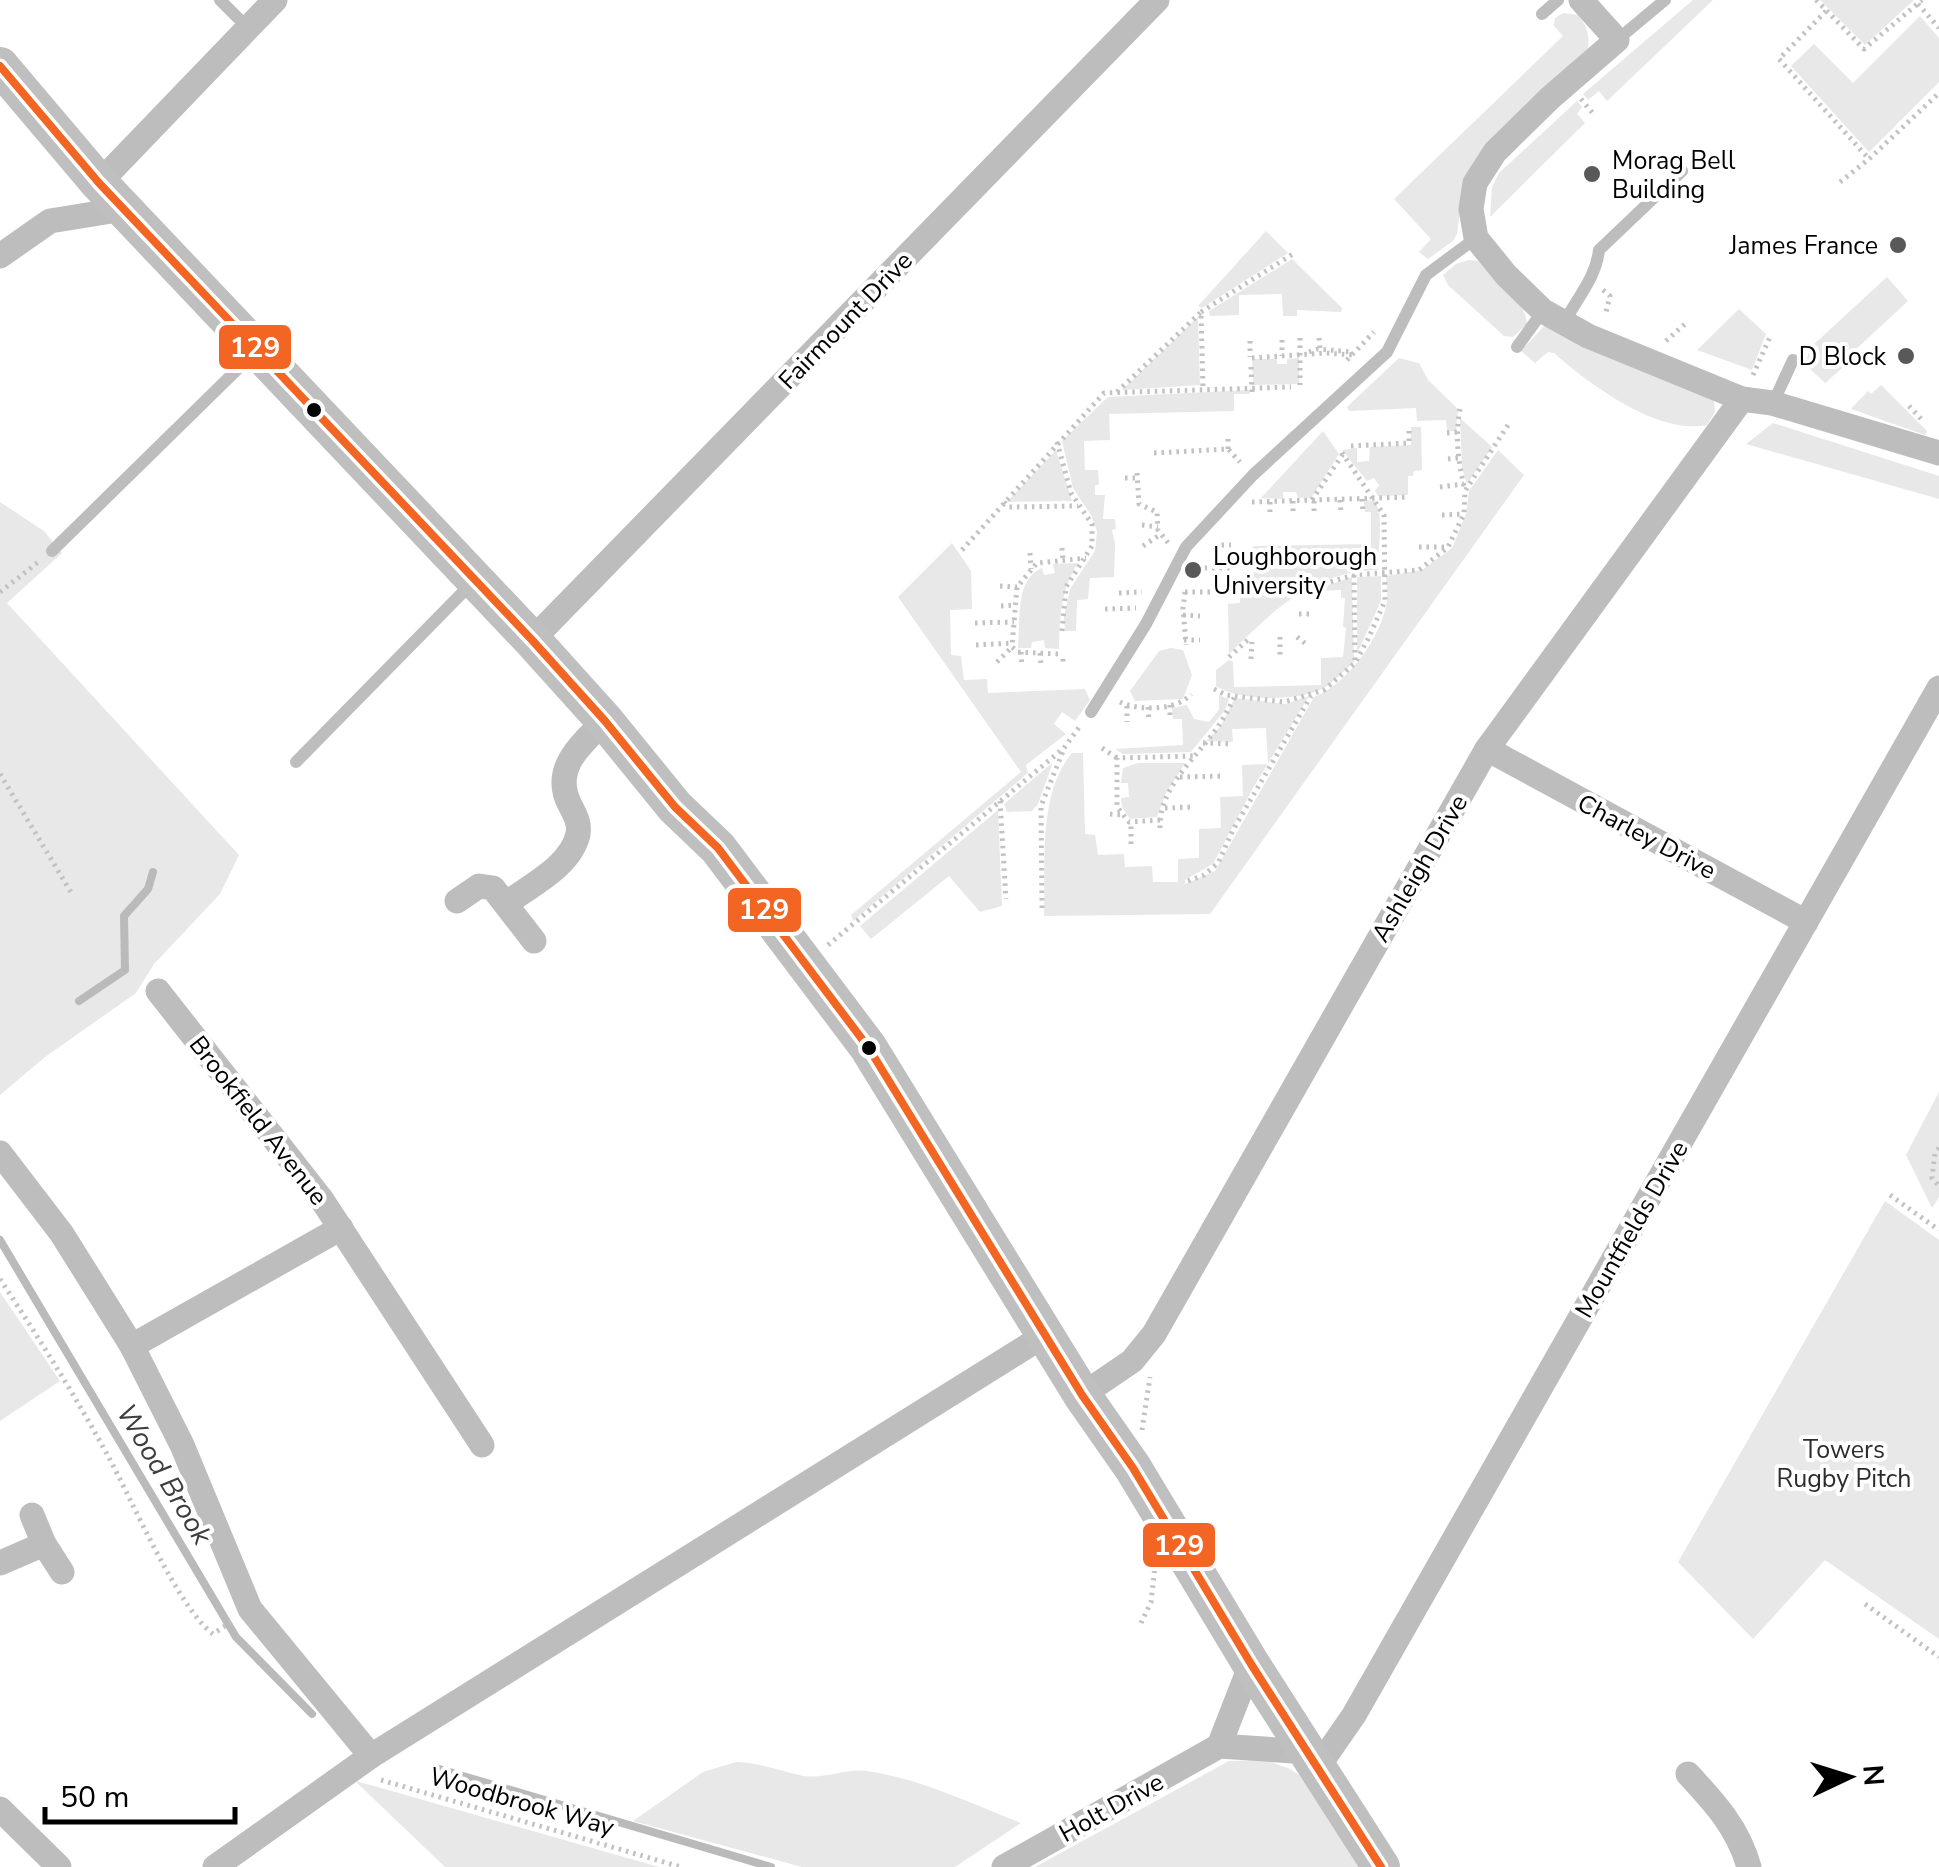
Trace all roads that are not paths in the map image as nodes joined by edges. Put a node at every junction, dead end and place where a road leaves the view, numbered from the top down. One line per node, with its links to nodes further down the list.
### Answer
1 (220, 0): 8 (lane)
2 (275, 0): 8 (street)
3 (1157, 0): 24 (street, Fairmount Drive)
4 (1558, 0): 7 (lane)
5 (1581, 0): 9 (street)
6 (1666, 0): 9 (lane)
7 (1542, 14)
8 (248, 28): 12 (street)
9 (1617, 40): 13 (street)
10 (0, 66): 12 (street)
11 (1682, 171): 15 (lane)
12 (112, 196): 14 (street); 17 (street)
13 (1476, 238): 15 (street); 26 (lane)
14 (0, 256)
15 (1554, 317): 16 (lane); 19 (street)
16 (1517, 347)
17 (256, 351): 22 (lane); 23 (street)
18 (1793, 360): 20 (lane)
19 (1747, 388): 20 (street); 28 (street, Ashleigh Drive)
20 (1772, 403): 21 (street)
21 (1934, 446)
22 (52, 551)
23 (475, 580): 24 (street); 29 (lane)
24 (532, 640): 27 (street)
25 (1939, 688): 32 (street, Mountfields Drive)
26 (1091, 712)
27 (605, 721): 31 (street); 37 (street)
28 (1487, 749): 32 (street, Charley Drive); 39 (street, Ashleigh Drive)
29 (296, 762)
30 (457, 901): 31 (street)
31 (507, 903): 33 (street)
32 (1806, 922): 47 (street, Mountfields Drive)
33 (534, 940)
34 (158, 991): 36 (street, Brookfield Avenue)
35 (12, 1155): 38 (street)
36 (341, 1228): 38 (street, Brookfield Avenue); 40 (street, Brookfield Avenue)
37 (1045, 1335): 39 (street); 48 (street)
38 (132, 1346): 48 (street)
39 (1082, 1395): 45 (street)
40 (483, 1430)
41 (32, 1515): 42 (street)
42 (44, 1544): 43 (street); 44 (street)
43 (0, 1562)
44 (62, 1572)
45 (1251, 1664): 46 (street); 47 (street)
46 (1219, 1746): 47 (street); 53 (street, Holt Drive)
47 (1314, 1759): 54 (street)
48 (362, 1762): 52 (street)
49 (1688, 1774): 55 (street)
50 (0, 1809): 51 (street)
51 (59, 1867)
52 (215, 1867)
53 (1004, 1867)
54 (1381, 1867)
55 (1749, 1867)

